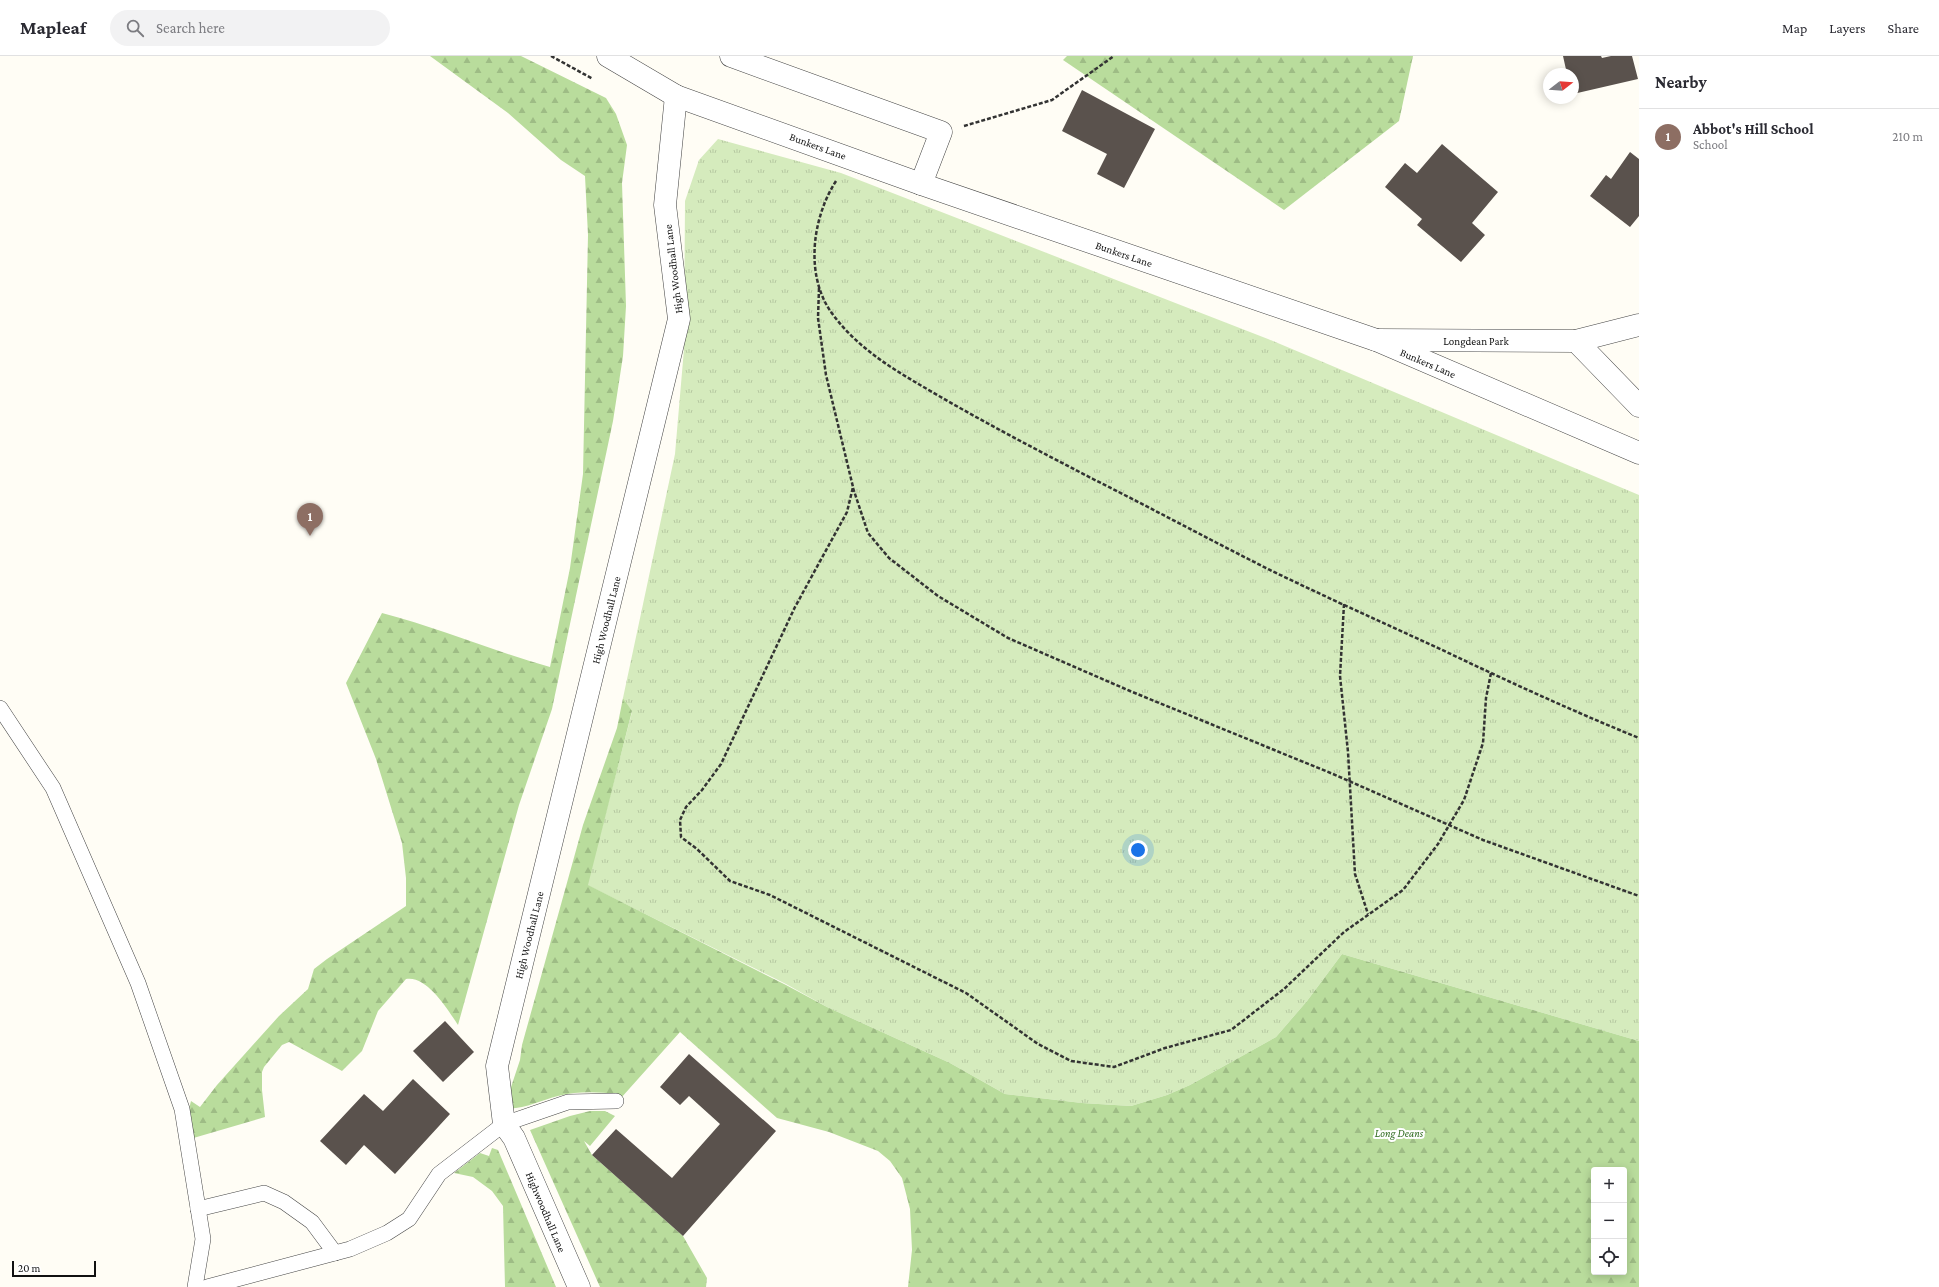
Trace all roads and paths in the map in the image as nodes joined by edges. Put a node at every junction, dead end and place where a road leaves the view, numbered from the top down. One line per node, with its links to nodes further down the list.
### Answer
1 (608, 56): 4 (street, Bunkers Lane)
2 (731, 56): 5 (street)
3 (1114, 56): 5 (path)
4 (676, 96): 6 (street, Bunkers Lane); 24 (street, High Woodhall Lane)
5 (941, 132): 7 (street)
6 (858, 161): 7 (street, Bunkers Lane); 8 (path)
7 (921, 184): 10 (street, Bunkers Lane)
8 (819, 288): 14 (path); 15 (path)
9 (1639, 325): 11 (street, Longdean Park)
10 (1376, 340): 11 (street, Longdean Park); 13 (street, Bunkers Lane)
11 (1576, 341): 12 (street)
12 (1639, 406)
13 (1639, 453)
14 (853, 487): 19 (path); 22 (path)
15 (1344, 604): 16 (path); 19 (path)
16 (1491, 673): 18 (path); 20 (path)
17 (0, 708): 25 (lane)
18 (1639, 738)
19 (1349, 781): 20 (path); 22 (path)
20 (1449, 826): 21 (path); 22 (path)
21 (1639, 896)
22 (1368, 914)
23 (616, 1101): 24 (lane)
24 (509, 1131): 26 (lane); 29 (street, Highwoodhall Lane)
25 (198, 1209): 26 (lane); 27 (lane)
26 (335, 1253): 28 (lane)
27 (195, 1287)
28 (207, 1287)
29 (579, 1287)

